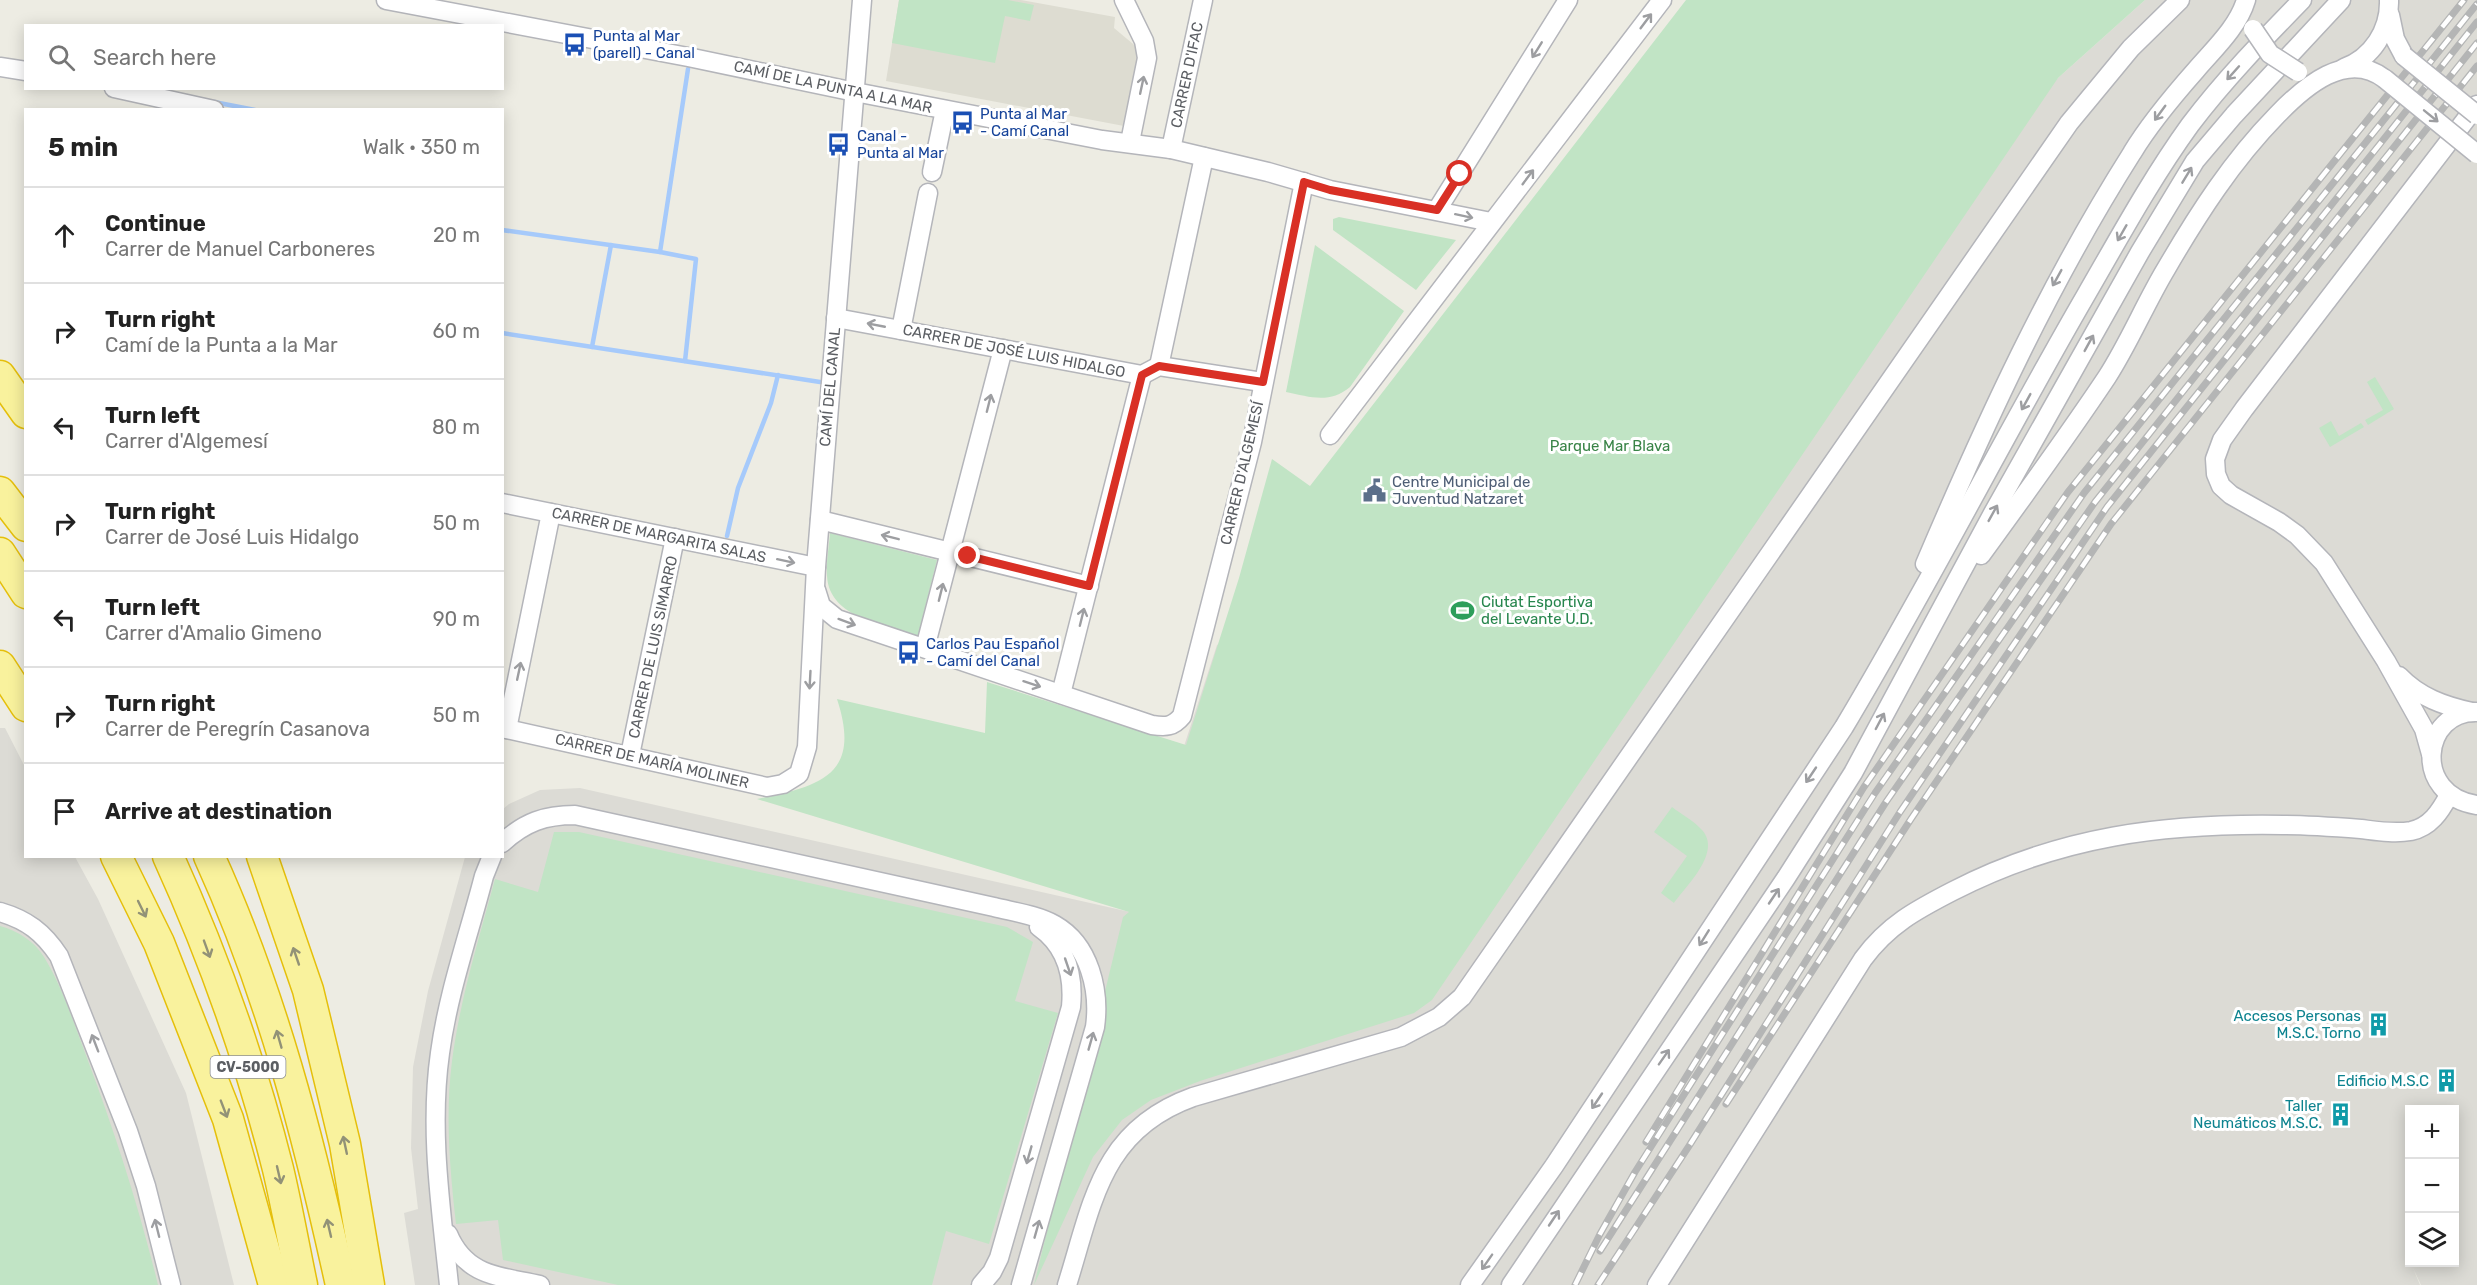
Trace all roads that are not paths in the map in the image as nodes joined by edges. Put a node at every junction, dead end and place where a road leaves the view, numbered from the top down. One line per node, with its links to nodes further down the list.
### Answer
1 (386, 0): 16 (street, CAMÍ DE LA PUNTA A LA MAR)
2 (861, 0): 16 (street, CAMÍ DEL CANAL)
3 (1124, 0): 21 (street, one-way to 3)
4 (1203, 0): 22 (street, CARRER D'IFAC)
5 (1568, 0): 28 (street, one-way to 28)
6 (1662, 0): 29 (street, one-way to 6)
7 (2180, 0): 84 (street)
8 (2247, 0): 14 (street, bridge); 52 (street, one-way to 52)
9 (2302, 0): 52 (street, one-way to 52)
10 (2341, 0): 50 (street, one-way to 10)
11 (2392, 4): 14 (street); 20 (street, bridge)
12 (0, 67): 13 (street)
13 (24, 71)
14 (2332, 72): 23 (street, one-way to 23, bridge); 50 (street)
15 (123, 90): 18 (street)
16 (855, 92): 19 (street, CAMÍ DE LA PUNTA A LA MAR); 30 (street, CAMÍ DEL CANAL)
17 (2477, 105): 53 (street)
18 (205, 108)
19 (945, 110): 21 (street, CAMÍ DE LA PUNTA A LA MAR); 25 (street)
20 (2477, 115)
21 (1130, 142): 22 (street, CAMÍ DE LA PUNTA A LA MAR)
22 (1170, 149): 24 (street, CAMÍ DE LA PUNTA A LA MAR)
23 (2477, 154)
24 (1204, 157): 26 (street, CAMÍ DE LA PUNTA A LA MAR); 33 (street)
25 (932, 172)
26 (1304, 182): 28 (street, CAMÍ DE LA PUNTA A LA MAR); 36 (street, CARRER D'ALGEMESÍ)
27 (928, 193): 31 (street)
28 (1437, 210): 29 (street, CAMÍ DE LA PUNTA A LA MAR, one-way to 29)
29 (1491, 222): 38 (street)
30 (836, 318): 31 (street, CARRER DE JOSÉ LUIS HIDALGO, one-way to 30); 42 (street, CAMÍ DEL CANAL)
31 (901, 330): 32 (street, CARRER DE JOSÉ LUIS HIDALGO)
32 (1003, 349): 34 (street, CARRER DE JOSÉ LUIS HIDALGO); 45 (street, one-way to 32)
33 (1159, 366): 34 (street, CARRER DE JOSÉ LUIS HIDALGO); 36 (street)
34 (1142, 375): 48 (street)
35 (0, 376): 37 (highway)
36 (1263, 382): 55 (street, CARRER D'ALGEMESÍ)
37 (24, 410)
38 (1330, 435)
39 (0, 492): 43 (highway)
40 (504, 503): 41 (street, CARRER DE MARGARITA SALAS)
41 (551, 513): 44 (street, CARRER DE MARGARITA SALAS); 58 (street, one-way to 41)
42 (820, 520): 45 (street, one-way to 42); 47 (street, CAMÍ DEL CANAL)
43 (24, 523)
44 (675, 538): 47 (street, CARRER DE MARGARITA SALAS, one-way to 47); 60 (street, CARRER DE LUIS SIMARRO)
45 (951, 551): 48 (street); 51 (street, one-way to 45)
46 (0, 553): 49 (highway)
47 (815, 573): 51 (street, one-way to 51); 61 (street, CAMÍ DEL CANAL, one-way to 61)
48 (1089, 586): 55 (street, one-way to 48)
49 (24, 590)
50 (1934, 619): 86 (street, one-way to 50)
51 (925, 648): 55 (street, one-way to 55)
52 (1884, 660): 85 (street, one-way to 85)
53 (2386, 661): 57 (street); 59 (street)
54 (0, 666): 56 (highway)
55 (1061, 694)
56 (24, 703)
57 (2474, 712): 59 (street)
58 (505, 728): 60 (street, CARRER DE MARÍA MOLINER)
59 (2431, 753): 62 (street)
60 (630, 755): 61 (street, CARRER DE MARÍA MOLINER)
61 (799, 774)
62 (2449, 795): 63 (street); 87 (street)
63 (2477, 805)
64 (504, 841): 70 (street)
65 (117, 858): 75 (highway, one-way to 75)
66 (169, 858): 76 (highway, CV-5000, one-way to 76)
67 (210, 858): 77 (highway, CV-5000, one-way to 67)
68 (263, 858): 78 (highway, one-way to 68)
69 (491, 858): 72 (street)
70 (993, 907): 82 (street, one-way to 82); 83 (street, one-way to 70)
71 (0, 912): 74 (street, one-way to 71)
72 (443, 1223): 73 (street); 79 (street)
73 (520, 1280): 80 (street); 81 (street)
74 (171, 1285)
75 (274, 1285)
76 (302, 1285)
77 (341, 1285)
78 (369, 1285)
79 (449, 1285)
80 (489, 1285)
81 (540, 1285)
82 (981, 1285)
83 (1021, 1285)
84 (1067, 1285)
85 (1470, 1285)
86 (1511, 1285)
87 (1657, 1285)

